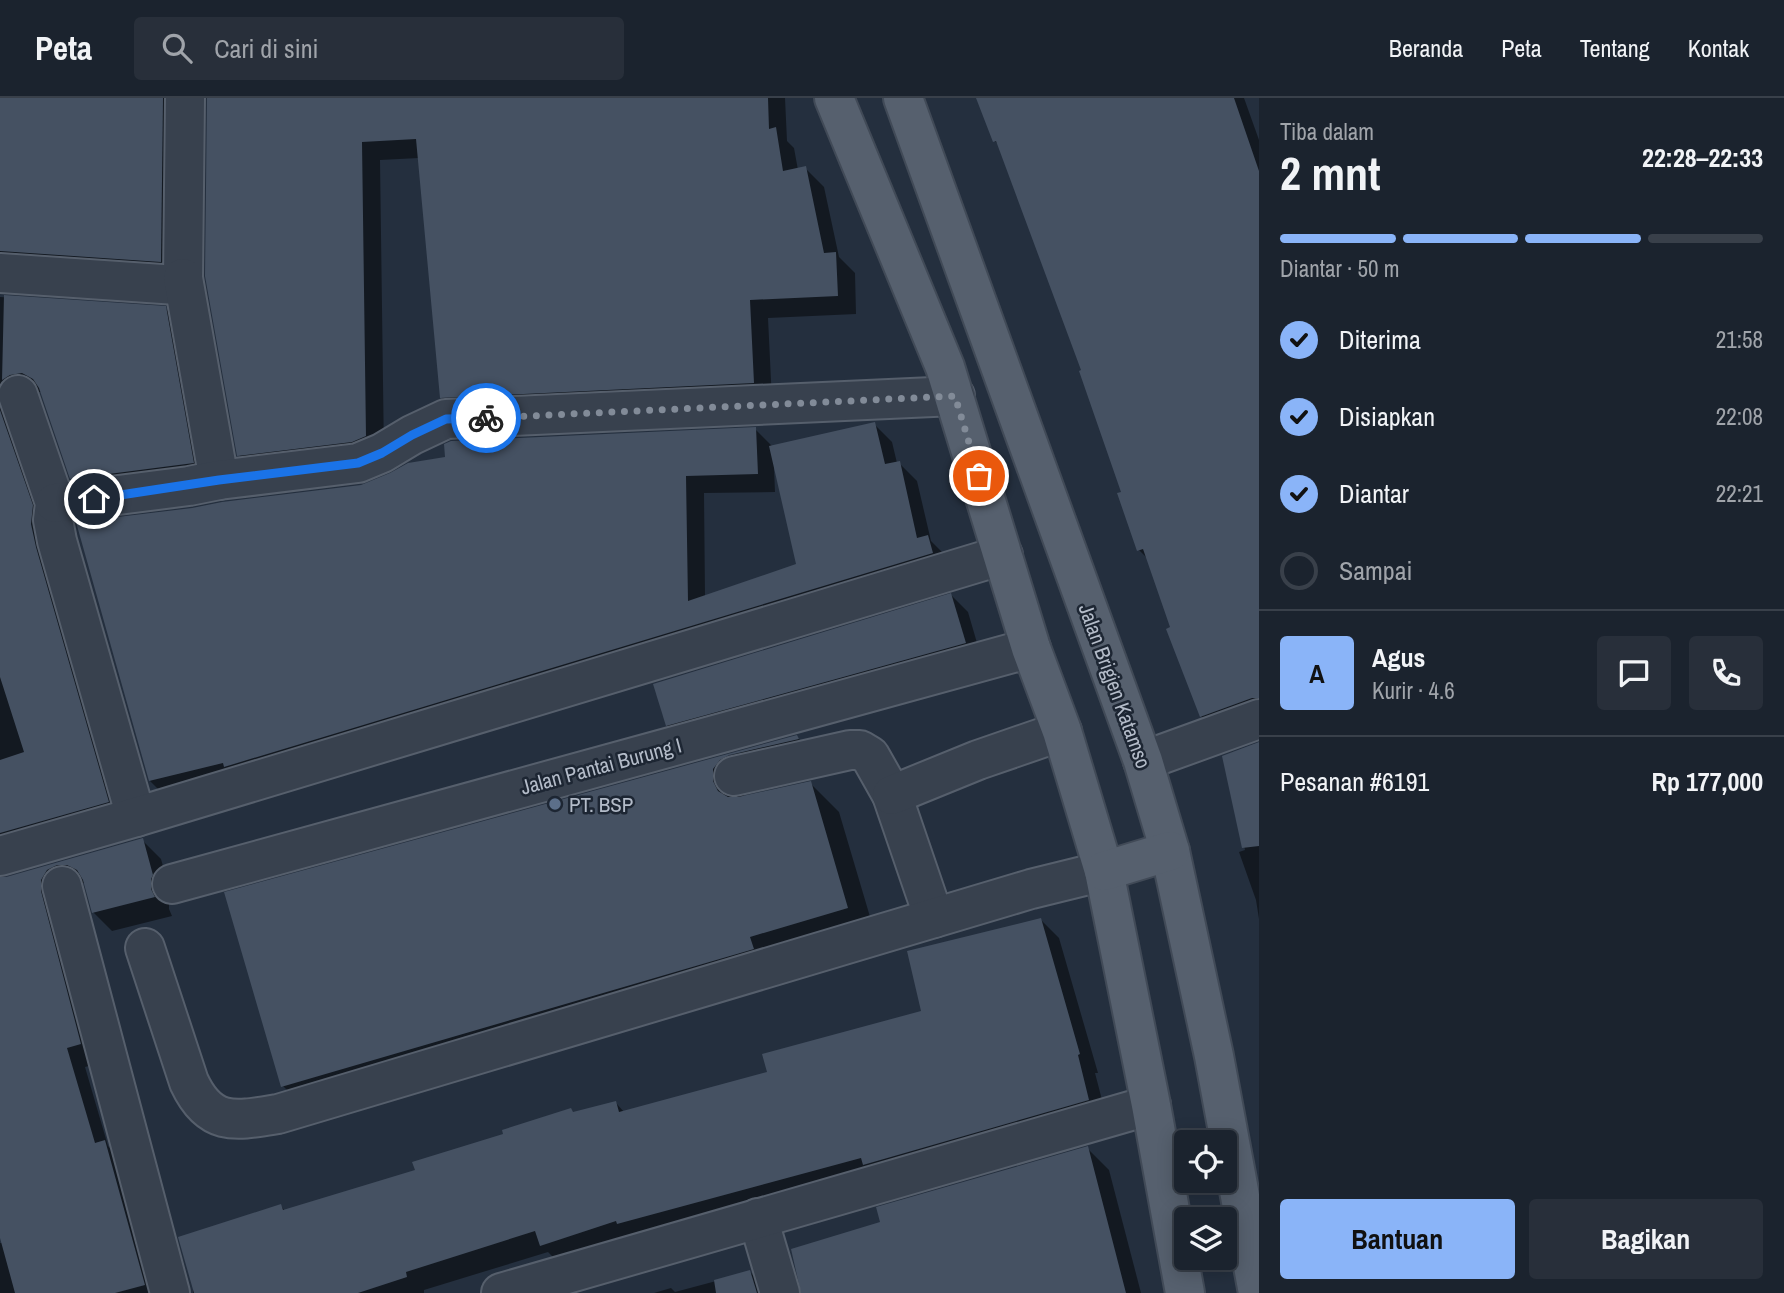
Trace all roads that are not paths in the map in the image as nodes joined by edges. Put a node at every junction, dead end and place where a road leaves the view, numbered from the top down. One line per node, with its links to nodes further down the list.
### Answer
1 (185, 98): 5 (street)
2 (834, 98): 7 (main road)
3 (903, 98): 14 (main road, Jalan Brigjen Katamso)
4 (0, 273): 5 (street)
5 (183, 278): 8 (street)
6 (18, 395): 9 (street)
7 (955, 396): 8 (street); 10 (main road)
8 (219, 480): 9 (street)
9 (55, 503): 17 (street)
10 (1003, 555): 11 (main road); 17 (street)
11 (1031, 648): 13 (main road); 21 (street, Jalan Pantai Burung I)
12 (1259, 719): 14 (street)
13 (1062, 731): 16 (street); 20 (main road)
14 (1143, 761): 18 (main road, Jalan Brigjen Katamso)
15 (734, 776): 16 (street)
16 (892, 795): 23 (street)
17 (136, 817): 19 (street)
18 (1170, 851): 20 (main road); 31 (main road, Jalan Brigjen Katamso)
19 (0, 856)
20 (1104, 871): 23 (street); 25 (main road)
21 (172, 884)
22 (62, 886): 27 (street)
23 (934, 918): 24 (street)
24 (145, 948)
25 (1151, 1105): 26 (street); 30 (main road)
26 (758, 1218): 28 (street); 29 (street)
27 (170, 1293)
28 (501, 1293)
29 (780, 1293)
30 (1185, 1293)
31 (1258, 1293)

